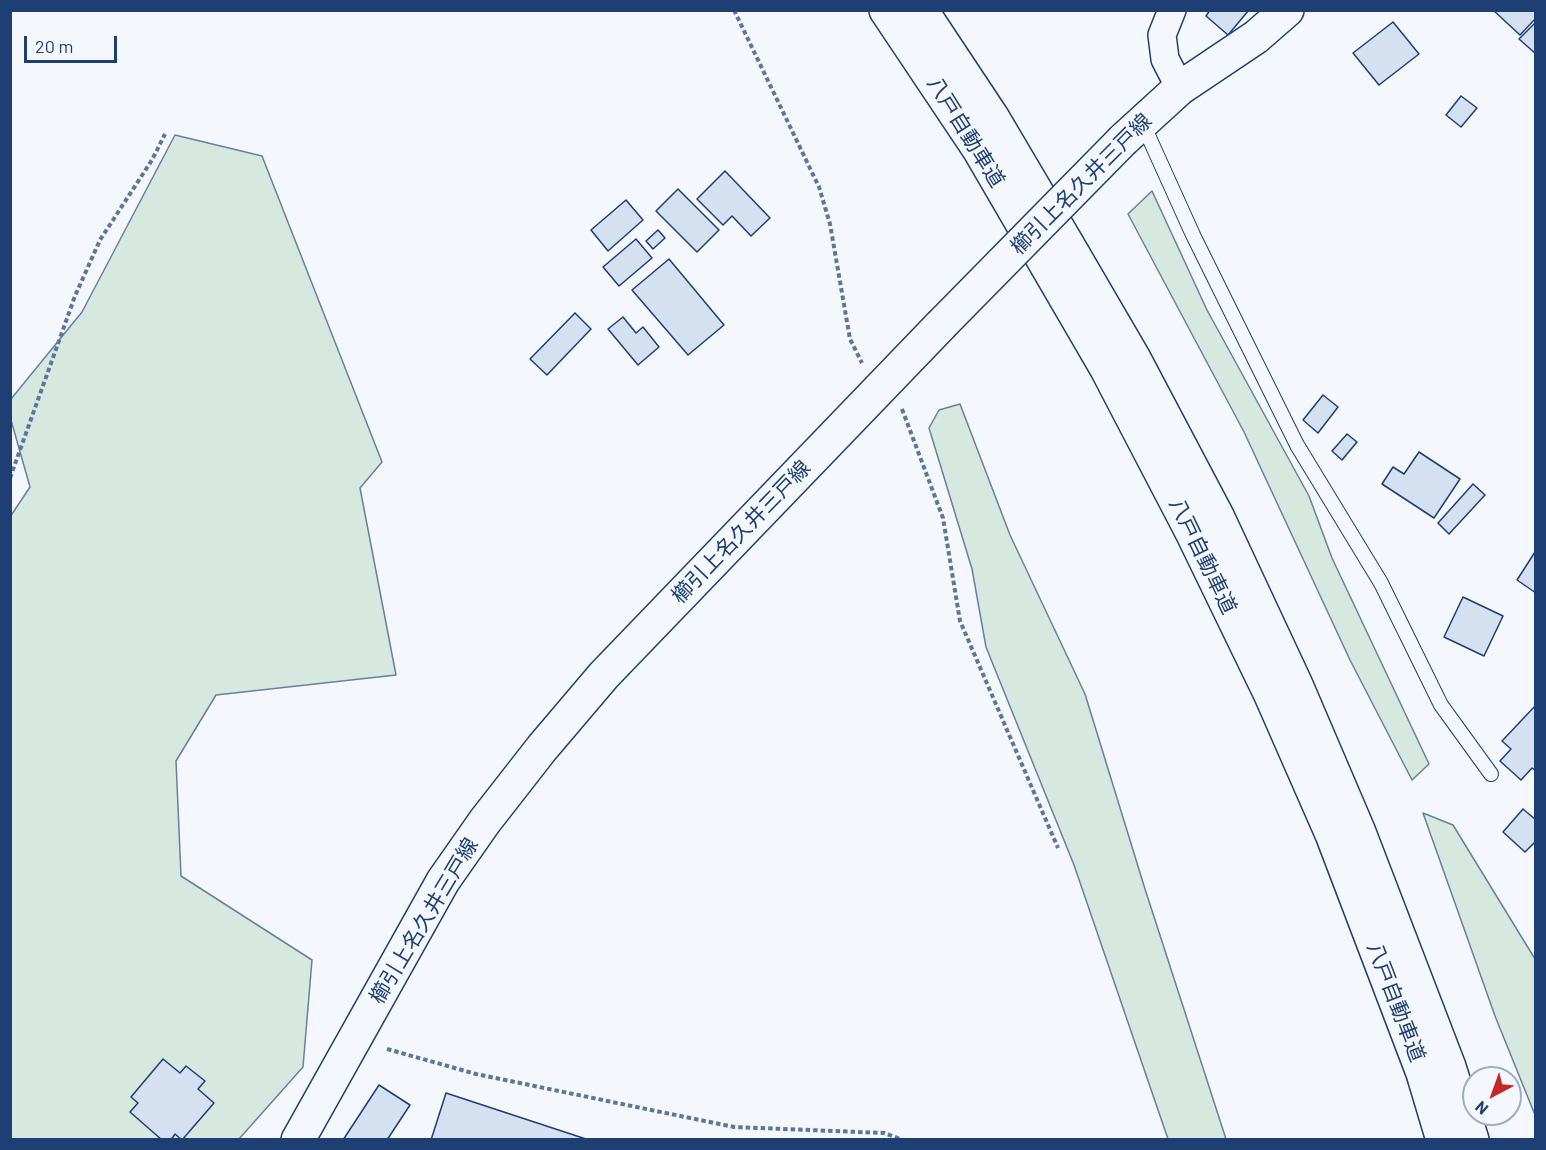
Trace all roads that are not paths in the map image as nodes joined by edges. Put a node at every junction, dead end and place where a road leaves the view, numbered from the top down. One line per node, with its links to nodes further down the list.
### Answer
1 (886, 10): 9 (main road, 八戸自動車道)
2 (921, 10): 10 (main road, 八戸自動車道)
3 (1172, 10): 5 (street)
4 (1287, 10): 5 (main road, 櫛引上名久井三戸線)
5 (1180, 88): 6 (main road, 櫛引上名久井三戸線)
6 (1132, 131): 7 (lane); 8 (main road, 櫛引上名久井三戸線, bridge)
7 (1491, 774)
8 (298, 1140)
9 (1443, 1140)
10 (1472, 1140)

